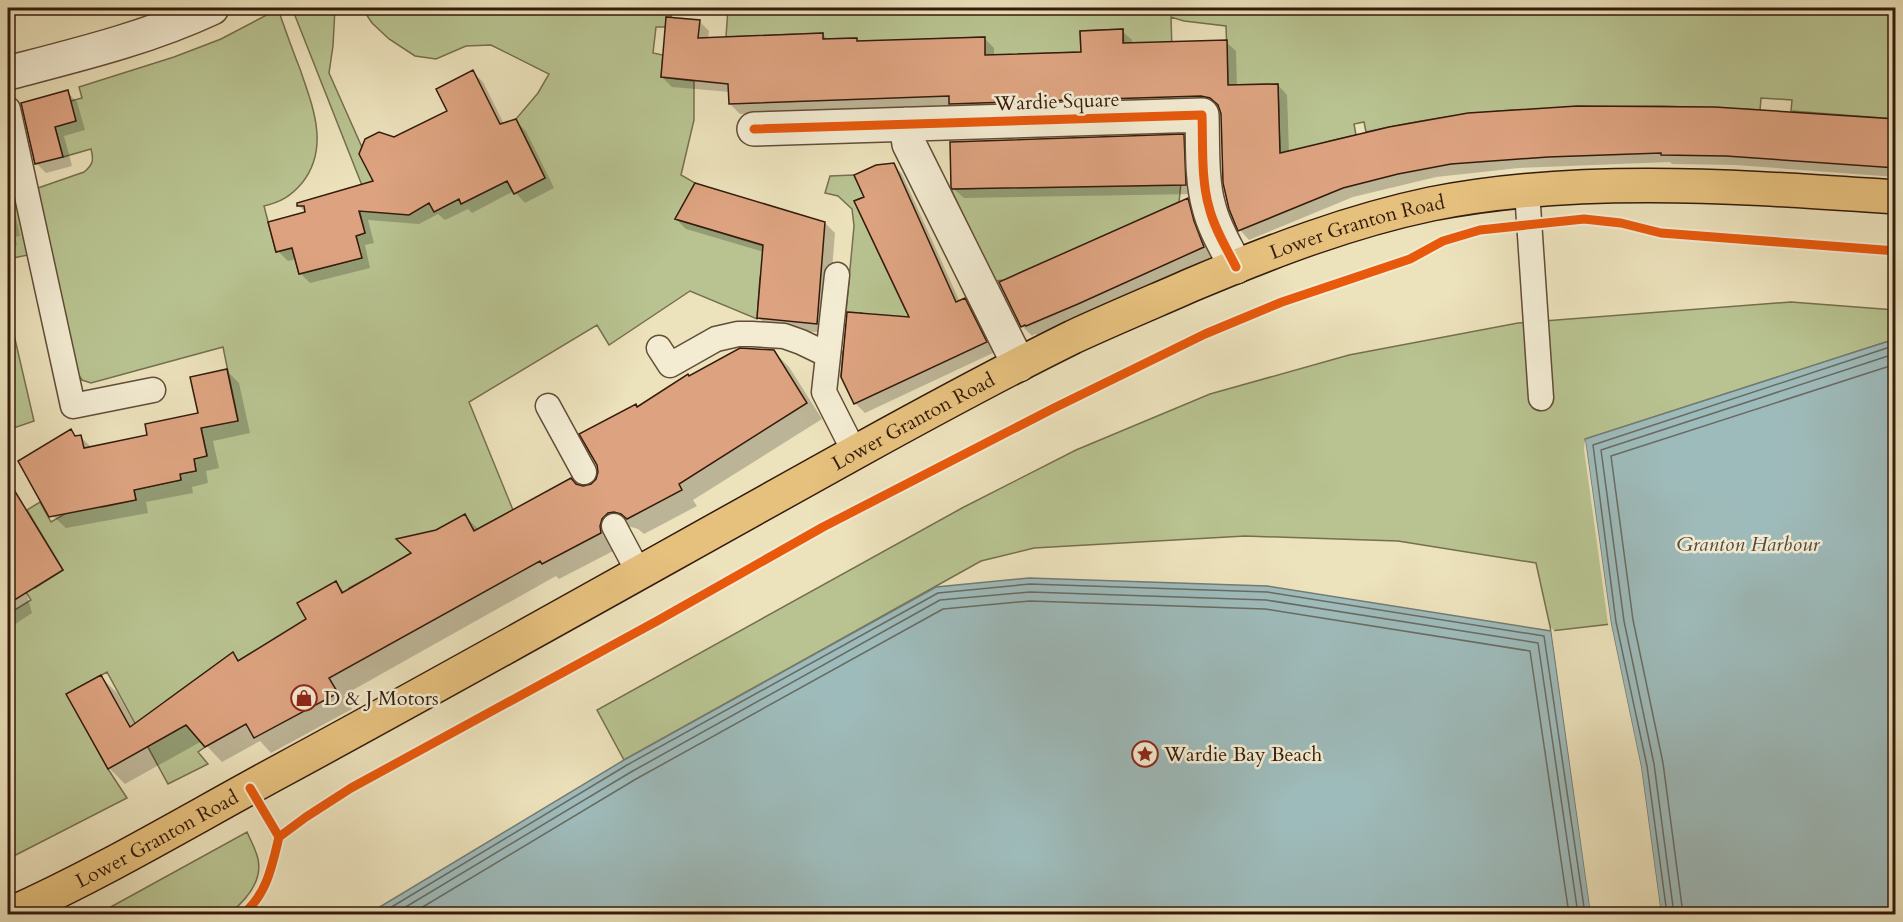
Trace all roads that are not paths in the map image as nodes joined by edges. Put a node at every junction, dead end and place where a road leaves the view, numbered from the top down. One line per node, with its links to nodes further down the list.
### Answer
1 (212, 8): 2 (street)
2 (8, 73)
3 (8, 110): 13 (lane)
4 (906, 124): 5 (street, Wardie Square); 8 (street, Wardie Square); 12 (street)
5 (754, 129)
6 (1527, 191): 7 (main road, Lower Granton Road); 8 (main road, Lower Granton Road); 14 (lane)
7 (1896, 197)
8 (1236, 267): 12 (main road, Lower Granton Road)
9 (837, 275): 11 (lane)
10 (659, 348): 11 (lane)
11 (828, 356): 16 (lane)
12 (1019, 364): 16 (main road, Lower Granton Road)
13 (153, 390)
14 (1540, 398)
15 (548, 406): 17 (lane)
16 (855, 453): 19 (main road, Lower Granton Road)
17 (584, 471)
18 (614, 526): 19 (lane)
19 (639, 573): 20 (main road, Lower Granton Road)
20 (10, 915)

